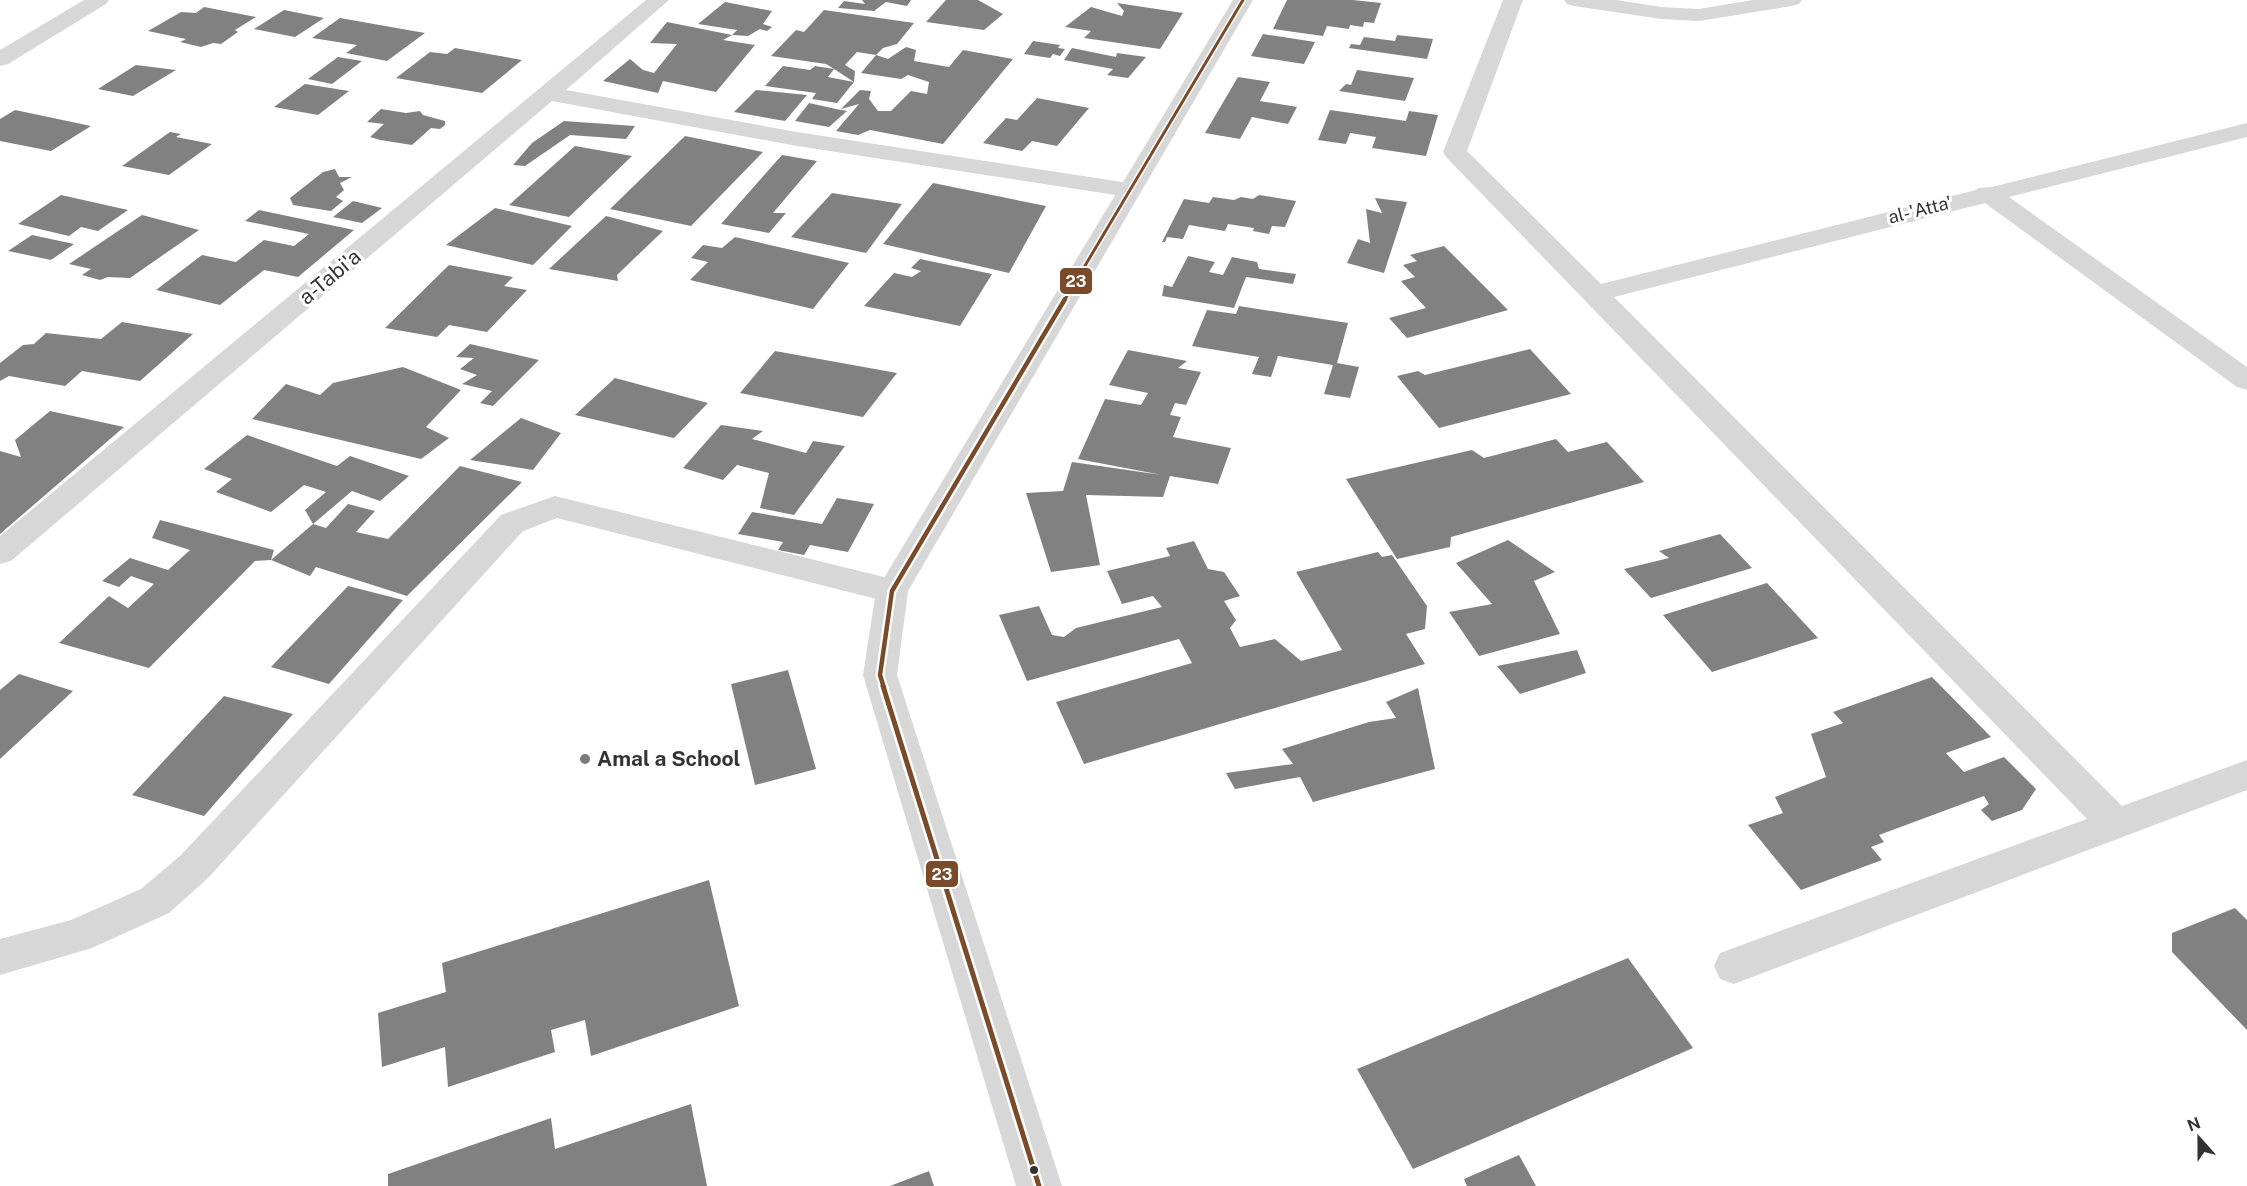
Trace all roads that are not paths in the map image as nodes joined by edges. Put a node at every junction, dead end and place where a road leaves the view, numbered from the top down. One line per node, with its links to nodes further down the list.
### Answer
1 (99, 0): 7 (street)
2 (659, 0): 8 (street, a-Tabi'a)
3 (1243, 0): 10 (street)
4 (1513, 0): 12 (street)
5 (1574, 0): 6 (street)
6 (1792, 0)
7 (0, 59)
8 (549, 94): 10 (street); 14 (street, a-Tabi'a)
9 (2247, 130): 11 (street, al-'Atta')
10 (1129, 190): 15 (street)
11 (1987, 193): 12 (street, al-'Atta'); 13 (street)
12 (1594, 294): 17 (street)
13 (2247, 381)
14 (0, 554)
15 (892, 591): 18 (street); 20 (street)
16 (2247, 775): 17 (street)
17 (2116, 824): 19 (street)
18 (0, 957)
19 (1734, 966)
20 (1040, 1186)

